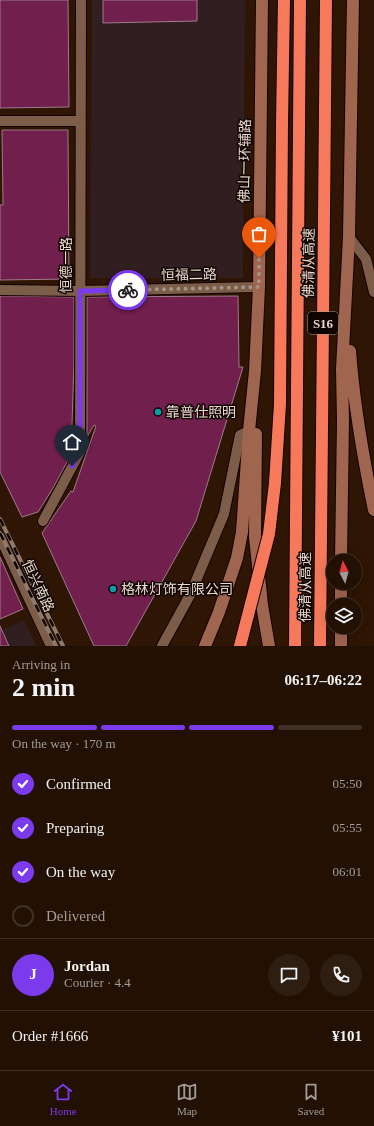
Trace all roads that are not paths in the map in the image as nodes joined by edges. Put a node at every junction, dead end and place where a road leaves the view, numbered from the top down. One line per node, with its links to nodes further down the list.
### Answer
1 (81, 0): 8 (street, 恒德一路)
2 (262, 0): 10 (main road, 佛山一环辅路)
3 (284, 0): 25 (highway, bridge)
4 (300, 0): 27 (highway, 佛清从高速 / S16)
5 (326, 0): 28 (highway, 佛清从高速 / S16)
6 (353, 0): 9 (main road)
7 (0, 120): 8 (street)
8 (81, 121): 12 (street, 恒德一路)
9 (349, 237): 13 (street); 14 (main road)
10 (259, 287): 12 (street, 恒福二路); 15 (main road, 佛山一环辅路)
11 (0, 290): 12 (street, 恒福二路)
12 (80, 291): 18 (street, 恒德一路)
13 (374, 292)
14 (346, 297): 17 (main road); 20 (main road)
15 (255, 371): 16 (main road); 26 (main road)
16 (249, 431): 23 (street); 24 (main road)
17 (374, 510)
18 (43, 521)
19 (0, 537): 22 (street, 恒兴南路)
20 (341, 554)
21 (341, 634): 29 (main road)
22 (51, 646)
23 (162, 646)
24 (205, 646)
25 (240, 646)
26 (269, 646)
27 (294, 646)
28 (320, 646)
29 (341, 646)

